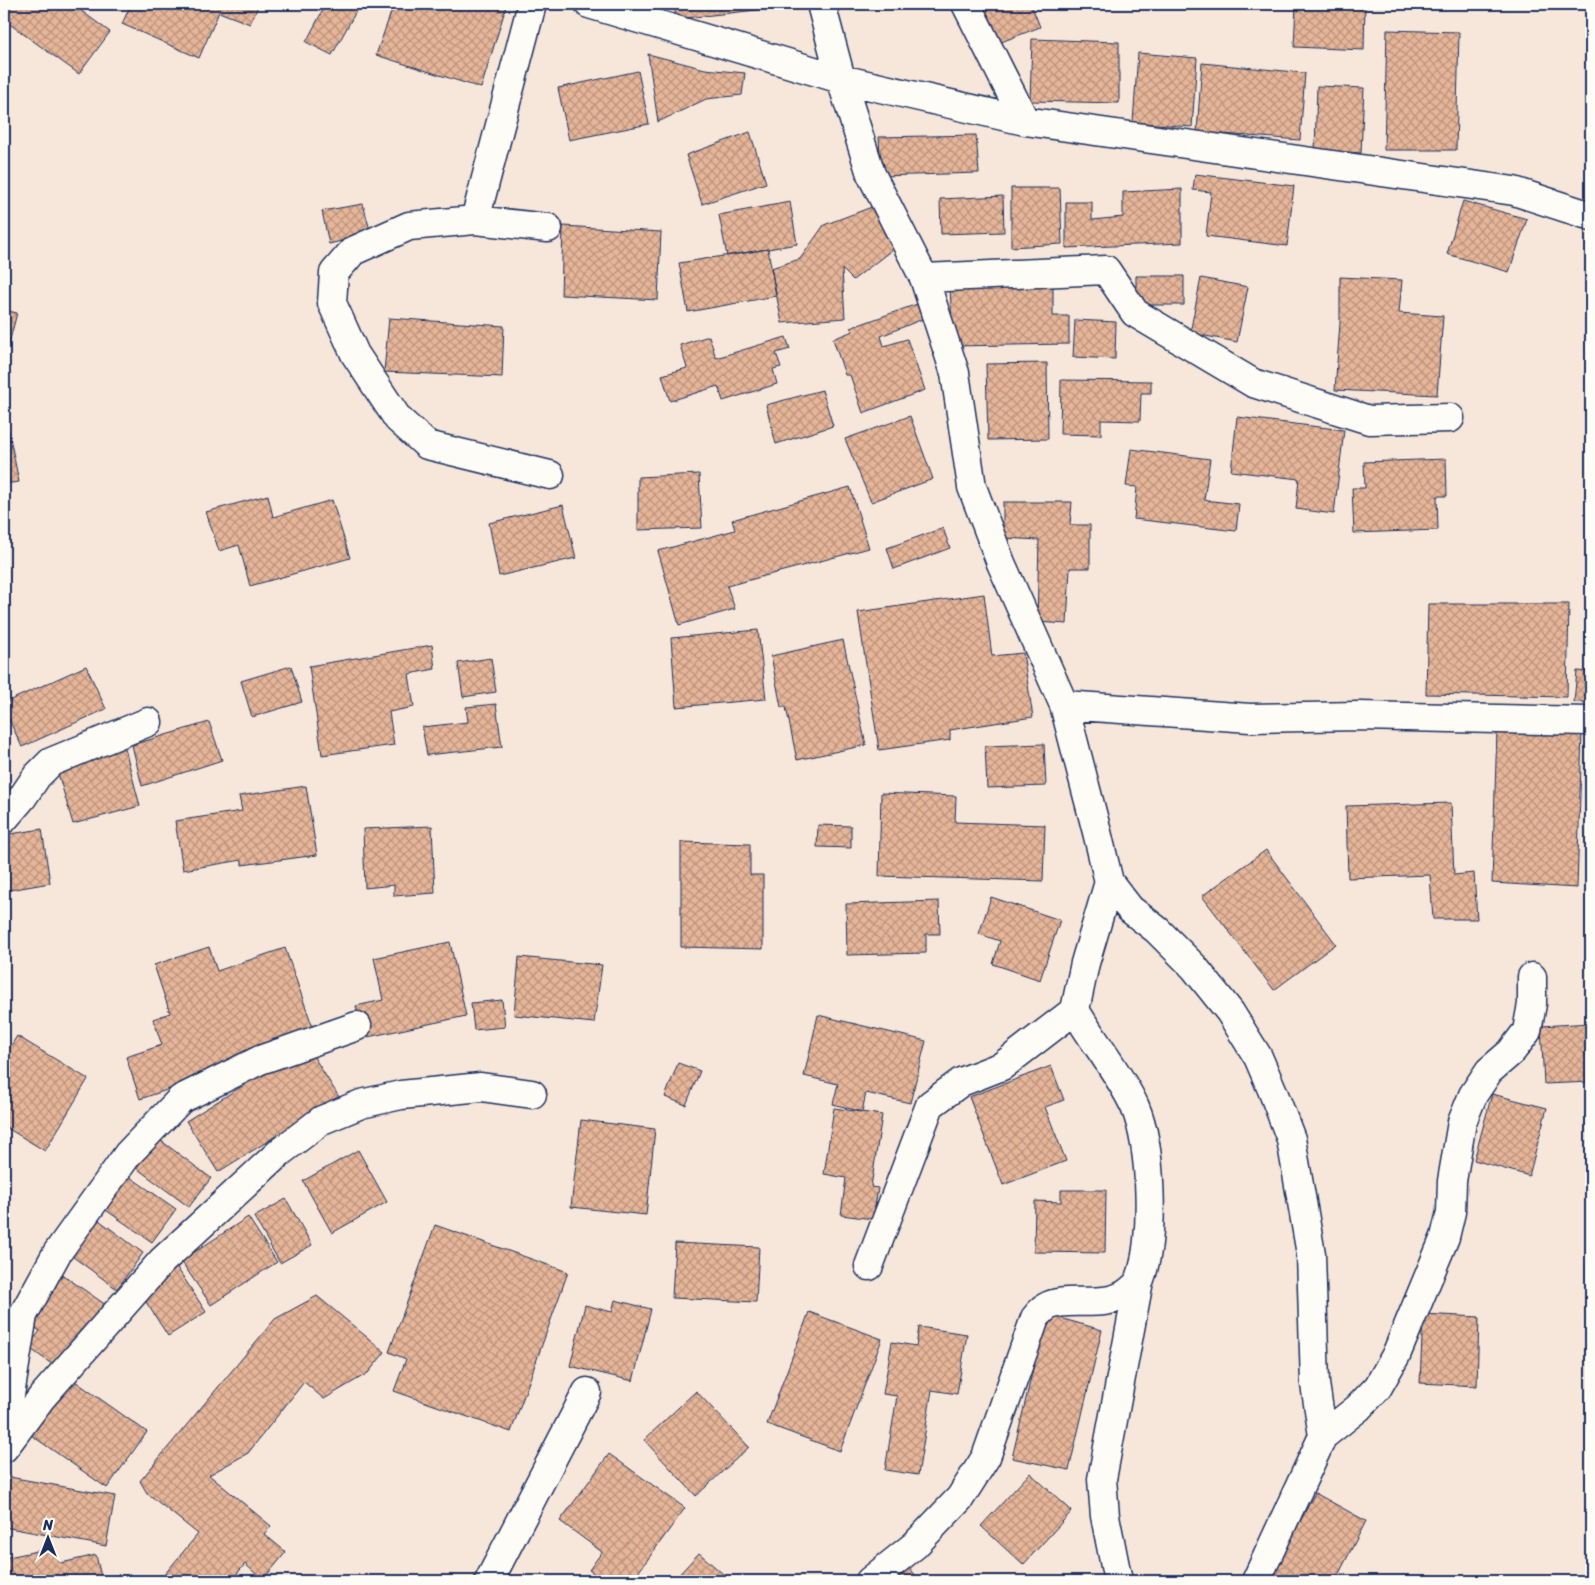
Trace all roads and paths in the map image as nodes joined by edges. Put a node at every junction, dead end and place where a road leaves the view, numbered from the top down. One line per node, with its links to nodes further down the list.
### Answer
1 (532, 4): 8 (street)
2 (589, 4): 5 (street)
3 (821, 4): 5 (street)
4 (966, 4): 6 (street)
5 (841, 79): 6 (street); 10 (street)
6 (1025, 121): 7 (street)
7 (1591, 216)
8 (475, 220): 9 (street); 12 (street)
9 (548, 228)
10 (924, 278): 11 (street); 13 (street)
11 (1450, 418)
12 (550, 475)
13 (1064, 705): 14 (street); 17 (street)
14 (1588, 721)
15 (148, 722): 16 (street)
16 (4, 819)
17 (1109, 882): 19 (street); 26 (street)
18 (1532, 978): 26 (street)
19 (1075, 1010): 22 (street); 23 (street)
20 (357, 1026): 25 (street)
21 (532, 1094): 27 (street)
22 (869, 1266)
23 (1139, 1281): 29 (street); 30 (street)
24 (587, 1392): 28 (street)
25 (4, 1432)
26 (1323, 1436): 31 (street)
27 (4, 1448)
28 (489, 1581)
29 (870, 1581)
30 (1118, 1581)
31 (1256, 1581)

